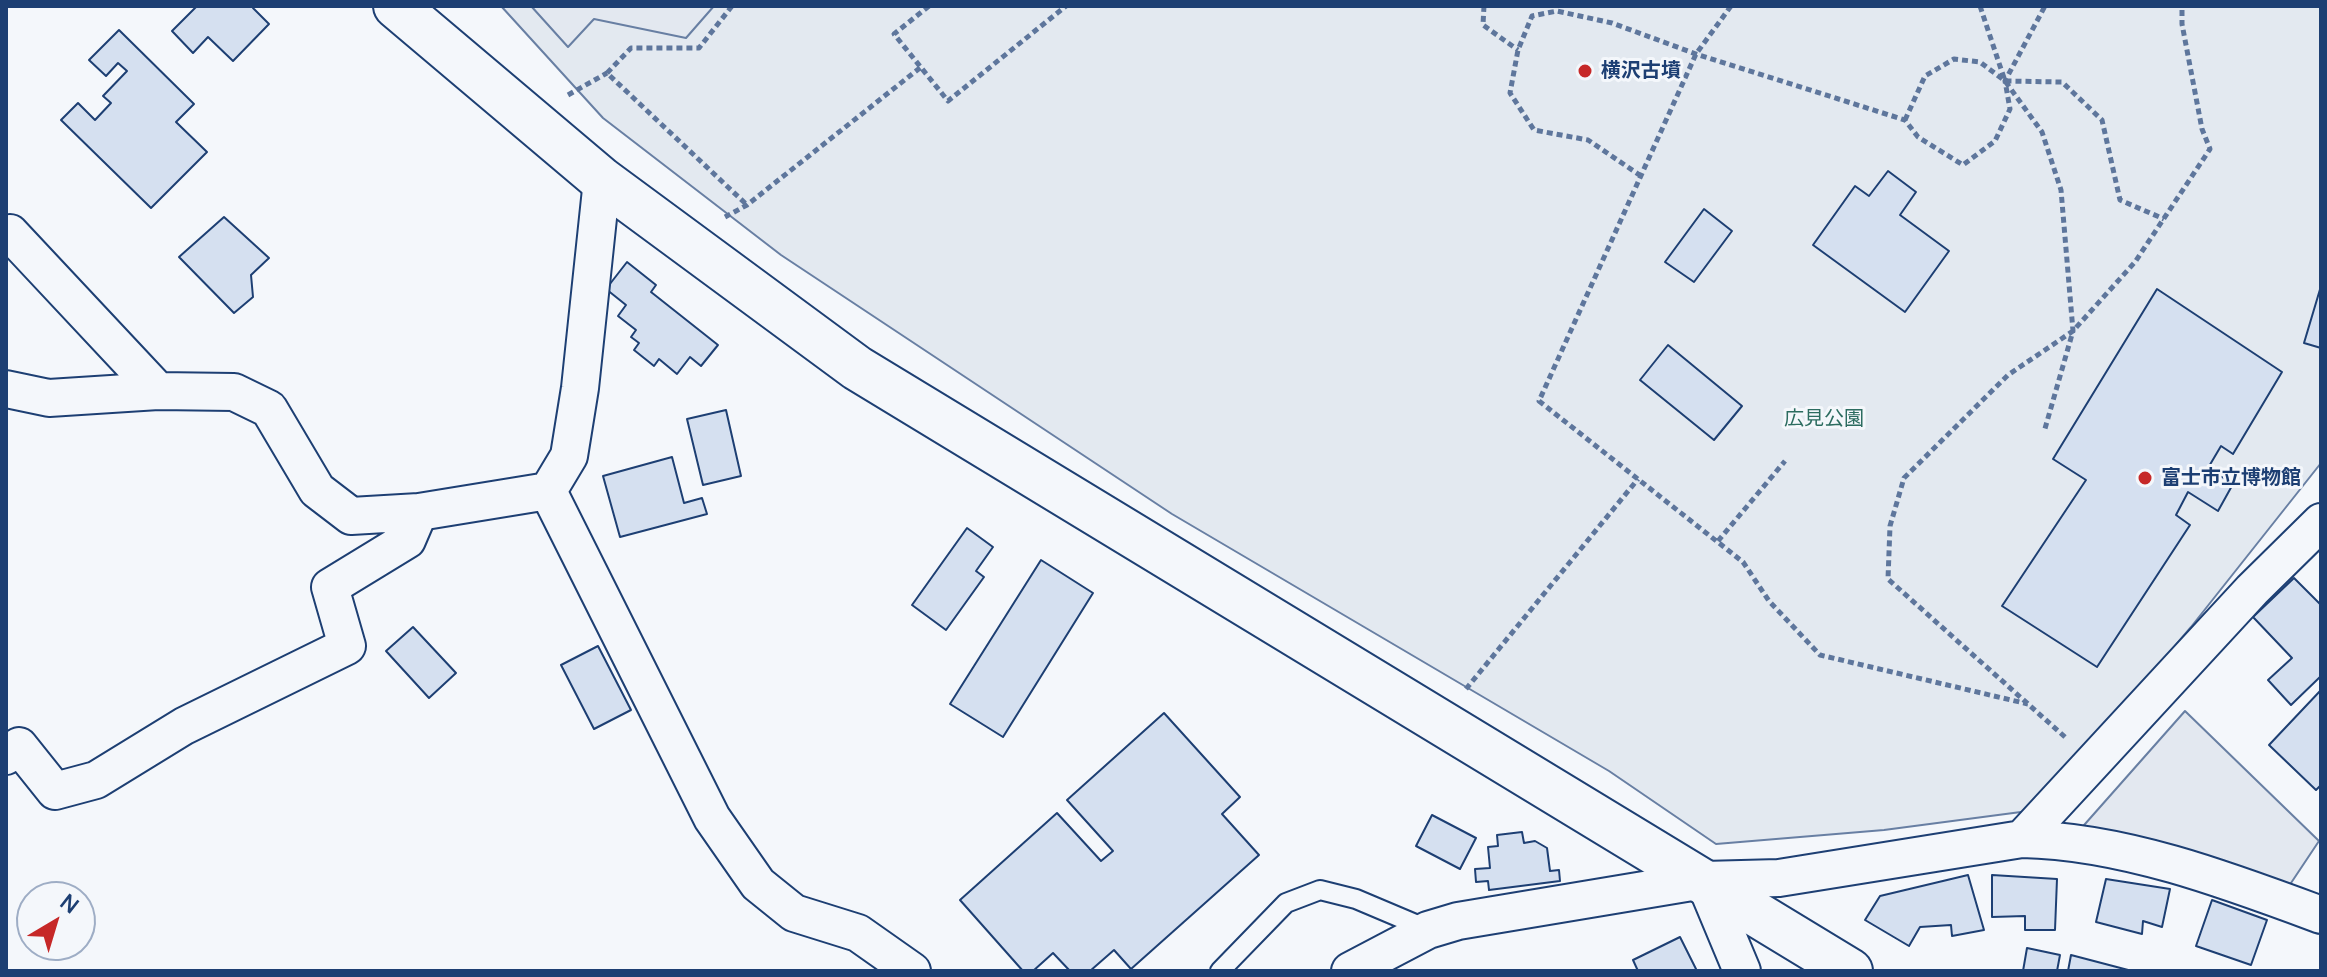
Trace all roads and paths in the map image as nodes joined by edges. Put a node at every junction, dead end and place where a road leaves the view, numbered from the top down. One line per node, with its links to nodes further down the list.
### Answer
1 (396, 6): 18 (street)
2 (732, 6): 13 (path)
3 (929, 6): 12 (path)
4 (1066, 6): 12 (path)
5 (1484, 6): 10 (path)
6 (1731, 6): 11 (path)
7 (1980, 6): 14 (path)
8 (2045, 6): 14 (path)
9 (2182, 6): 20 (path)
10 (1518, 50): 11 (path); 17 (path)
11 (1696, 54): 16 (path); 17 (path)
12 (921, 67): 19 (path)
13 (607, 73): 15 (path); 19 (path)
14 (2005, 81): 16 (path); 16 (path); 20 (path); 23 (path)
15 (568, 95)
16 (1905, 120)
17 (1641, 176): 28 (path)
18 (602, 180): 29 (street); 38 (street)
19 (747, 205): 21 (path)
20 (2164, 219): 23 (path)
21 (717, 222)
22 (6, 237): 25 (street)
23 (2073, 331): 26 (path); 34 (path)
24 (6, 389): 25 (street)
25 (158, 391): 30 (street)
26 (2044, 432)
27 (1785, 461): 32 (path)
28 (1638, 479): 32 (path); 33 (path)
29 (548, 491): 30 (street); 41 (street)
30 (419, 512): 36 (street)
31 (2321, 522): 37 (street)
32 (1718, 541): 34 (path)
33 (1462, 694)
34 (2028, 704): 35 (path)
35 (2072, 744)
36 (6, 756)
37 (2022, 839): 38 (street); 39 (street)
38 (1704, 880): 40 (street); 44 (street); 45 (street)
39 (2321, 915)
40 (1428, 930): 42 (lane); 43 (street)
41 (912, 971)
42 (1220, 971)
43 (1350, 971)
44 (1742, 971)
45 (1850, 971)

